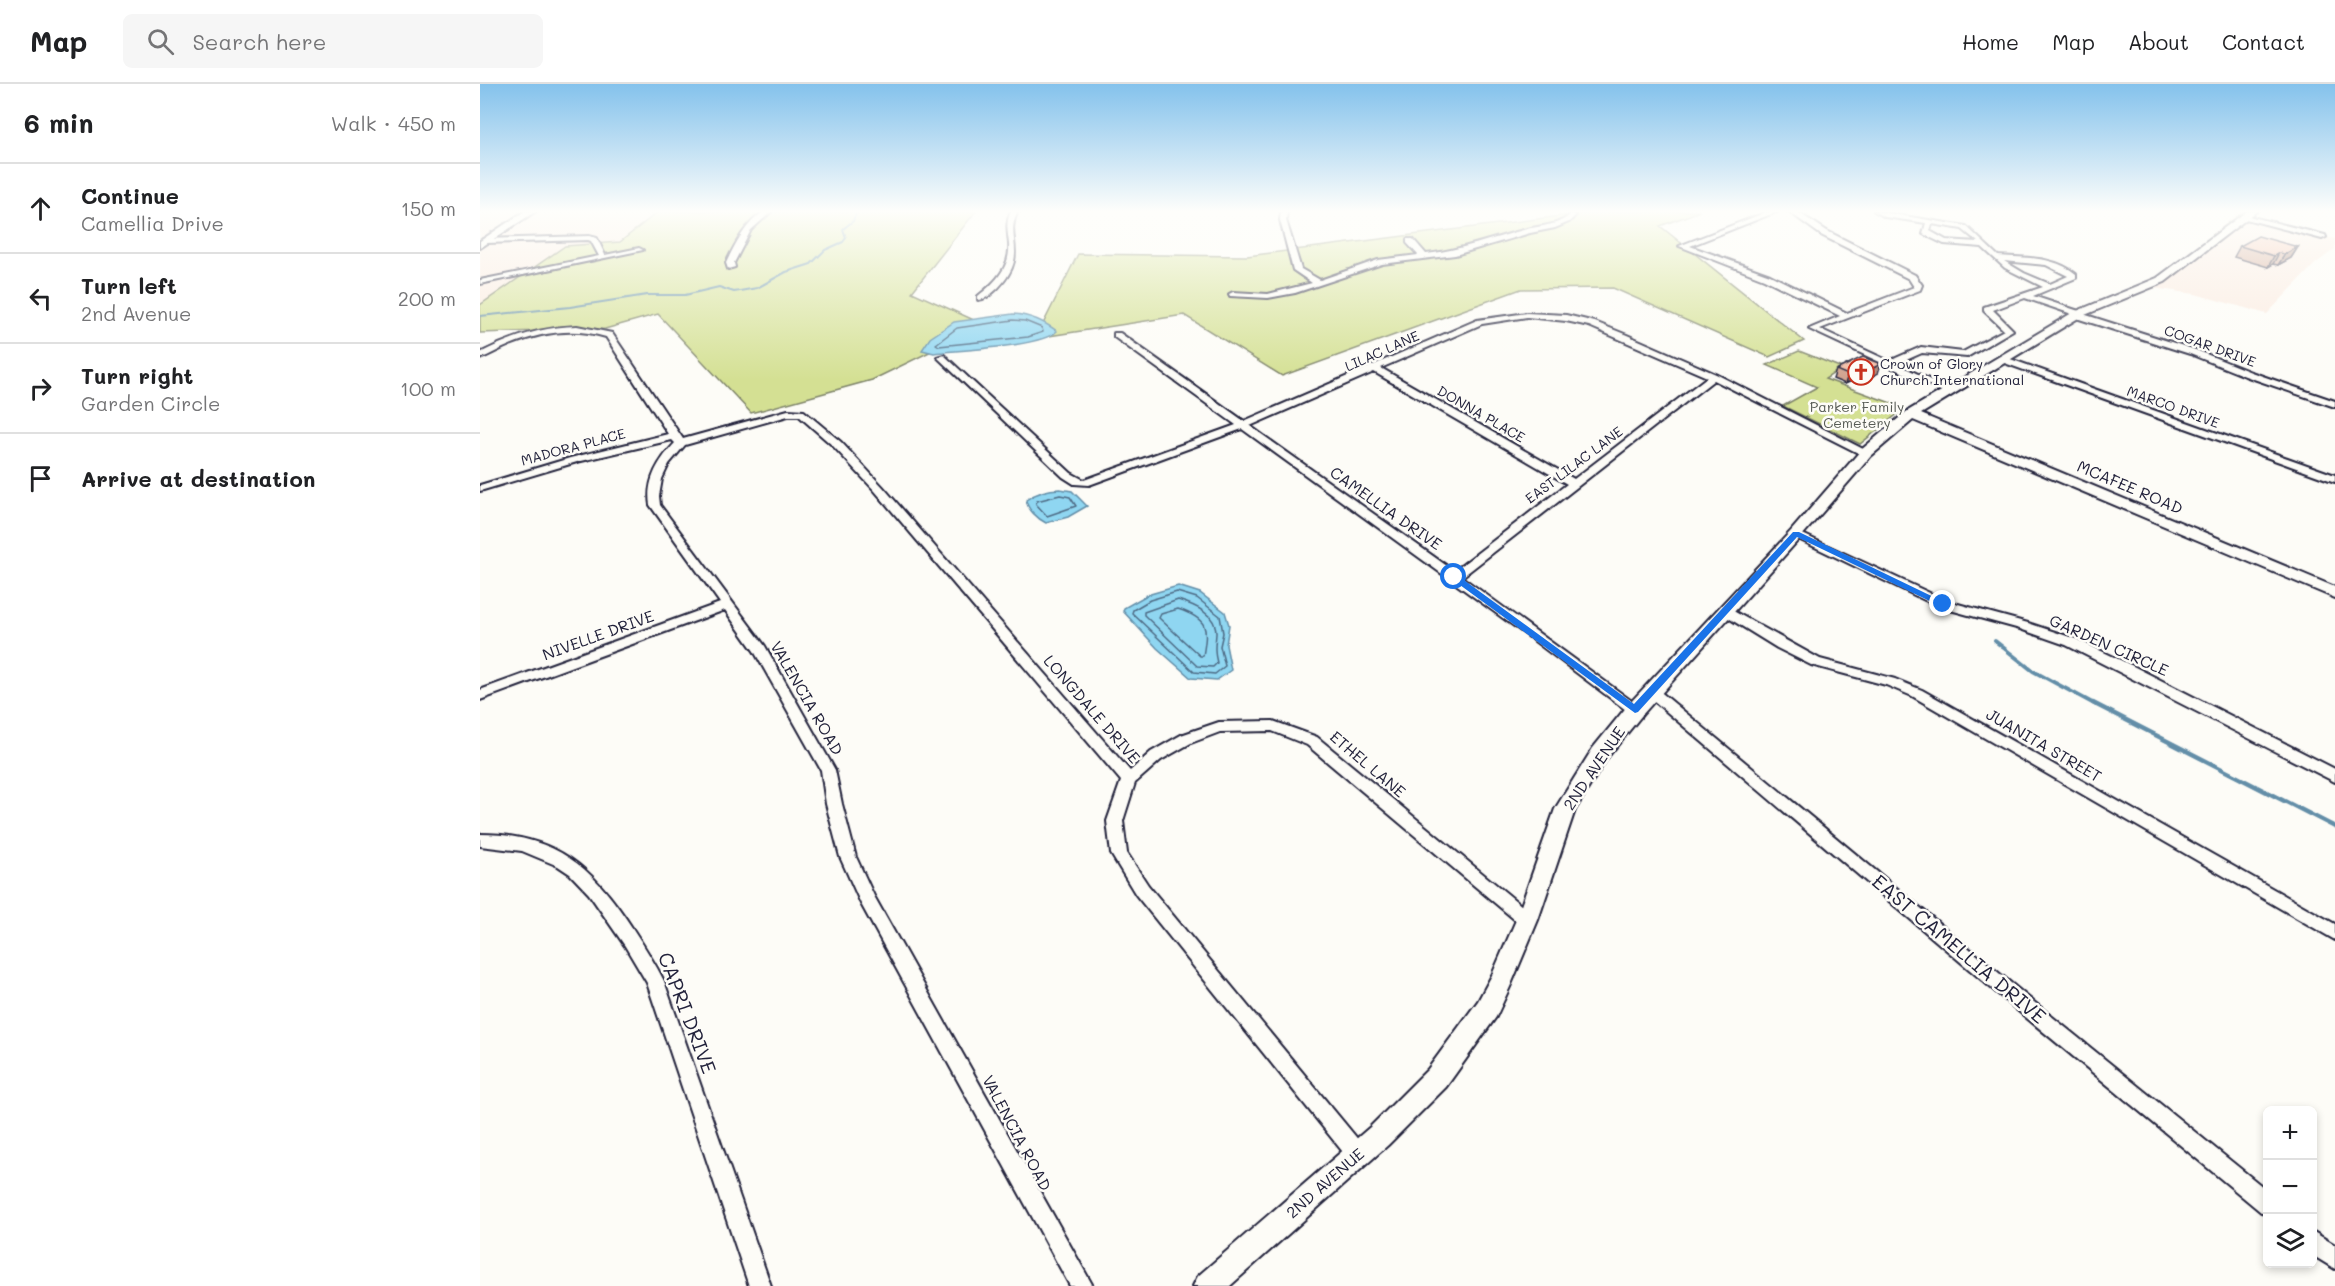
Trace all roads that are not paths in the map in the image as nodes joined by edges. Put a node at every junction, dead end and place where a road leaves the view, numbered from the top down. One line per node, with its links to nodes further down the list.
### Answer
1 (553, 267): 10 (street)
2 (1007, 267): 15 (street)
3 (1296, 267): 11 (street)
4 (1360, 267): 11 (street)
5 (1738, 267): 17 (street)
6 (1891, 267): 17 (street)
7 (2009, 267): 12 (street)
8 (2058, 267): 12 (street)
9 (2178, 267): 16 (street, 2ND AVENUE)
10 (480, 282)
11 (1322, 283): 13 (street)
12 (2050, 287): 14 (street)
13 (1233, 294)
14 (2026, 296): 16 (street, COGAR DRIVE); 22 (street)
15 (981, 298)
16 (2077, 314): 21 (street, 2ND AVENUE); 26 (street, COGAR DRIVE)
17 (1847, 316): 22 (street)
18 (1117, 335): 28 (street, CAMELLIA DRIVE)
19 (480, 356): 29 (street)
20 (941, 357): 28 (street, LILAC LANE)
21 (2002, 359): 25 (street, 2ND AVENUE); 31 (street, MARCO DRIVE)
22 (1888, 364): 25 (street)
23 (1376, 369): 24 (street, LILAC LANE); 28 (street, LILAC LANE); 32 (street, DONNA PLACE)
24 (1713, 376): 30 (street, LILAC LANE); 32 (street, EAST LILAC LANE)
25 (1950, 391): 27 (street, 2ND AVENUE)
26 (2335, 404)
27 (1911, 415): 30 (street, 2ND AVENUE); 36 (street, MCAFEE ROAD)
28 (1242, 426): 35 (street, CAMELLIA DRIVE)
29 (677, 440): 33 (street, MADORA PLACE); 37 (street, VALENCIA ROAD); 43 (street, LONGDALE DRIVE)
30 (1866, 453): 34 (street, 2ND AVENUE)
31 (2335, 479)
32 (1573, 483): 35 (street, EAST LILAC LANE)
33 (480, 488)
34 (1796, 534): 38 (street, 2ND AVENUE); 42 (street, GARDEN CIRCLE)
35 (1454, 577): 41 (street, CAMELLIA DRIVE)
36 (2335, 593)
37 (728, 605): 40 (street, NIVELLE DRIVE); 53 (street, VALENCIA ROAD)
38 (1726, 611): 39 (street, 2ND AVENUE); 46 (street, JUANITA STREET)
39 (1652, 692): 41 (street, 2ND AVENUE); 48 (street, EAST CAMELLIA DRIVE)
40 (480, 695)
41 (1635, 710): 45 (street, 2ND AVENUE)
42 (2335, 776)
43 (1129, 780): 45 (street, ETHEL LANE); 47 (street, LONGDALE DRIVE)
44 (480, 840): 52 (street, CAPRI DRIVE)
45 (1527, 920): 47 (street, 2ND AVENUE)
46 (2335, 933)
47 (1358, 1155): 51 (street, 2ND AVENUE)
48 (2263, 1201)
49 (2317, 1244): 50 (street)
50 (2335, 1258)
51 (1218, 1283)
52 (760, 1286)
53 (1082, 1286)

